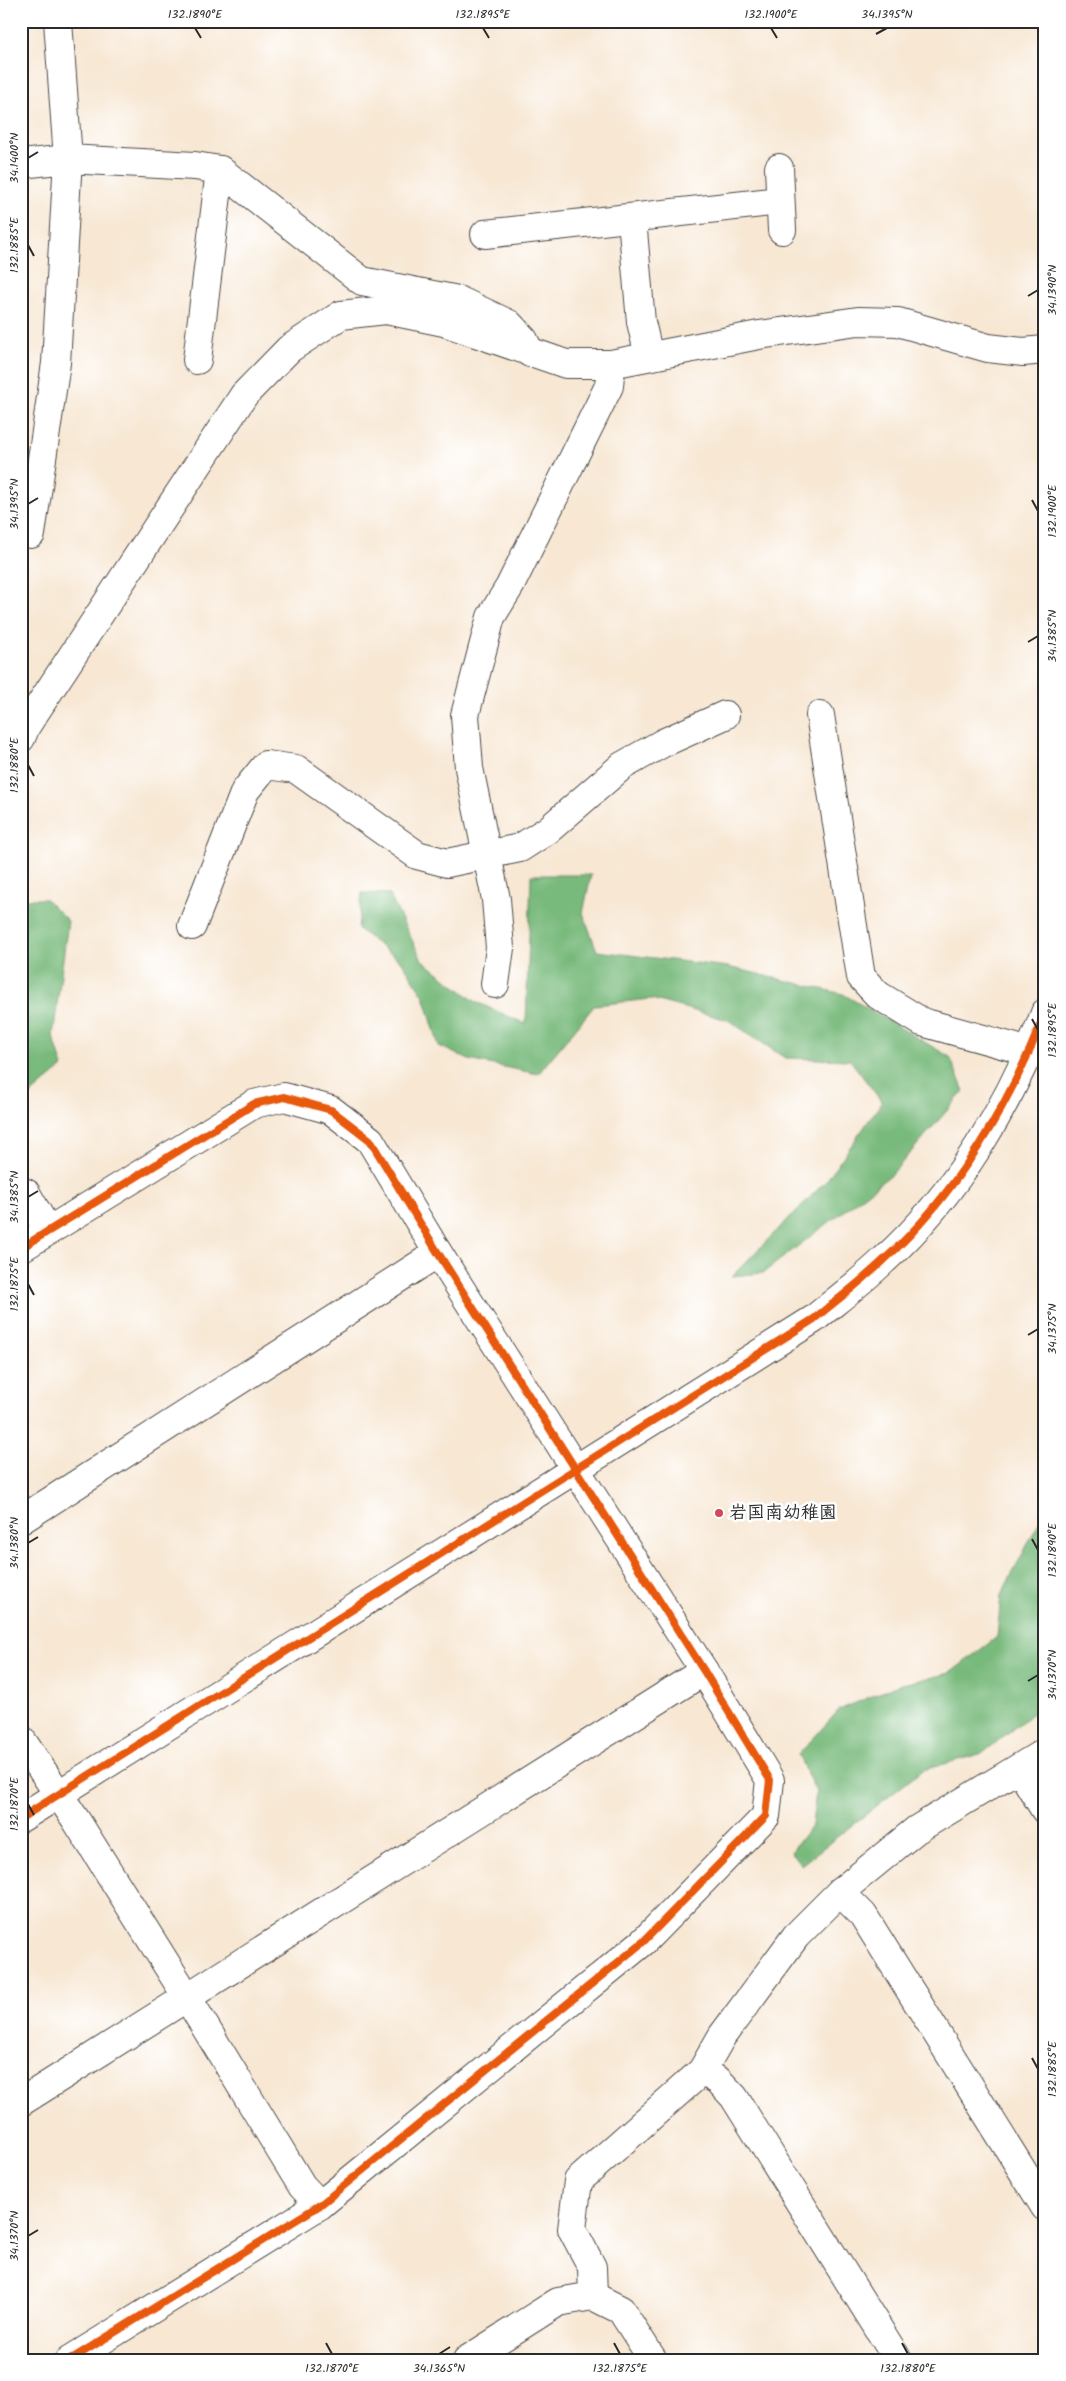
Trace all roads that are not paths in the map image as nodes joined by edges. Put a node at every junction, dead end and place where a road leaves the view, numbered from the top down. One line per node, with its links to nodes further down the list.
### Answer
1 (58, 21): 2 (street)
2 (68, 159): 3 (street); 5 (street); 15 (street)
3 (21, 164)
4 (779, 168): 6 (street)
5 (220, 170): 11 (street); 13 (street)
6 (780, 201): 7 (street); 8 (street)
7 (632, 219): 9 (street); 12 (street)
8 (782, 230)
9 (485, 234)
10 (1045, 350): 12 (street)
11 (530, 353): 14 (street); 18 (street)
12 (649, 356): 14 (street)
13 (197, 360)
14 (611, 364): 19 (street)
15 (31, 534)
16 (725, 715): 19 (street)
17 (820, 715): 23 (street)
18 (21, 738)
19 (488, 856): 20 (street); 21 (street)
20 (192, 926)
21 (496, 984)
22 (1045, 1013): 23 (street)
23 (1030, 1052): 28 (street)
24 (21, 1191): 25 (street)
25 (48, 1231): 26 (street); 27 (street)
26 (21, 1248)
27 (438, 1253): 28 (street); 29 (street)
28 (575, 1467): 30 (street); 34 (street)
29 (21, 1520)
30 (704, 1671): 38 (street); 41 (street)
31 (21, 1739): 34 (street)
32 (1045, 1752): 33 (street)
33 (1019, 1768): 35 (street); 37 (street)
34 (57, 1795): 36 (street); 38 (street)
35 (1045, 1810)
36 (21, 1818)
37 (840, 1892): 39 (street); 42 (street)
38 (187, 1997): 40 (street); 41 (street)
39 (702, 2071): 43 (street); 47 (street)
40 (21, 2102)
41 (320, 2205): 44 (street)
42 (1045, 2207)
43 (592, 2296): 45 (street); 46 (street)
44 (70, 2360)
45 (467, 2360)
46 (653, 2360)
47 (898, 2360)

